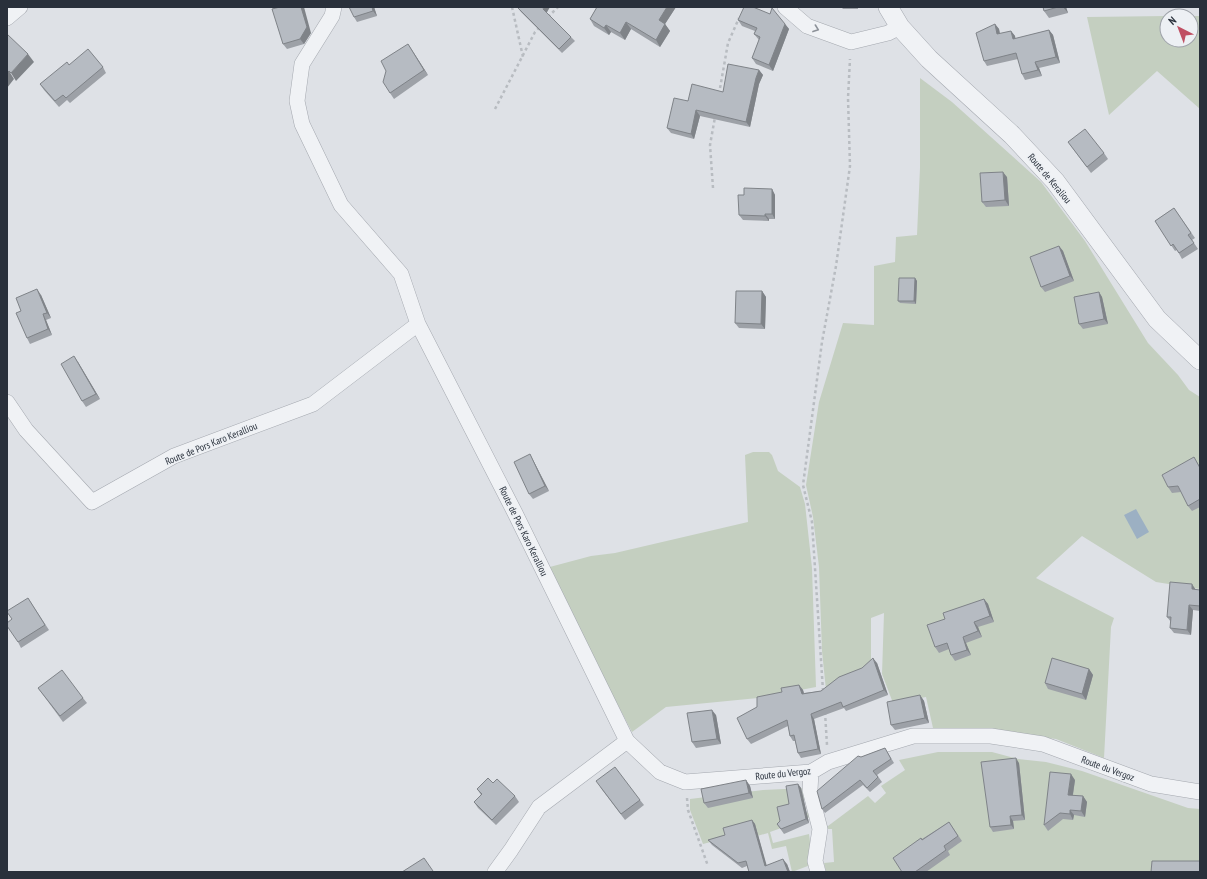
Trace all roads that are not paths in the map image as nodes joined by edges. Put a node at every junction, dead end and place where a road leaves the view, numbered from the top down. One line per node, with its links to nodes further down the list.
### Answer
1 (20, 7): 5 (street)
2 (334, 7): 7 (street, Route de Pors Karo Keralliou)
3 (785, 7): 6 (street, one-way to 6)
4 (888, 7): 6 (street, Route de Keraliou)
5 (7, 18)
6 (900, 27): 8 (street, Route de Keraliou)
7 (418, 324): 9 (street, Route de Pors Karo Keralliou); 10 (street, Route de Pors Karo Keralliou)
8 (1200, 360)
9 (7, 402)
10 (627, 740): 11 (street, Route du Vergoz); 13 (street)
11 (811, 772): 12 (street, Route du Vergoz); 14 (street)
12 (1200, 792)
13 (495, 872)
14 (818, 872)

